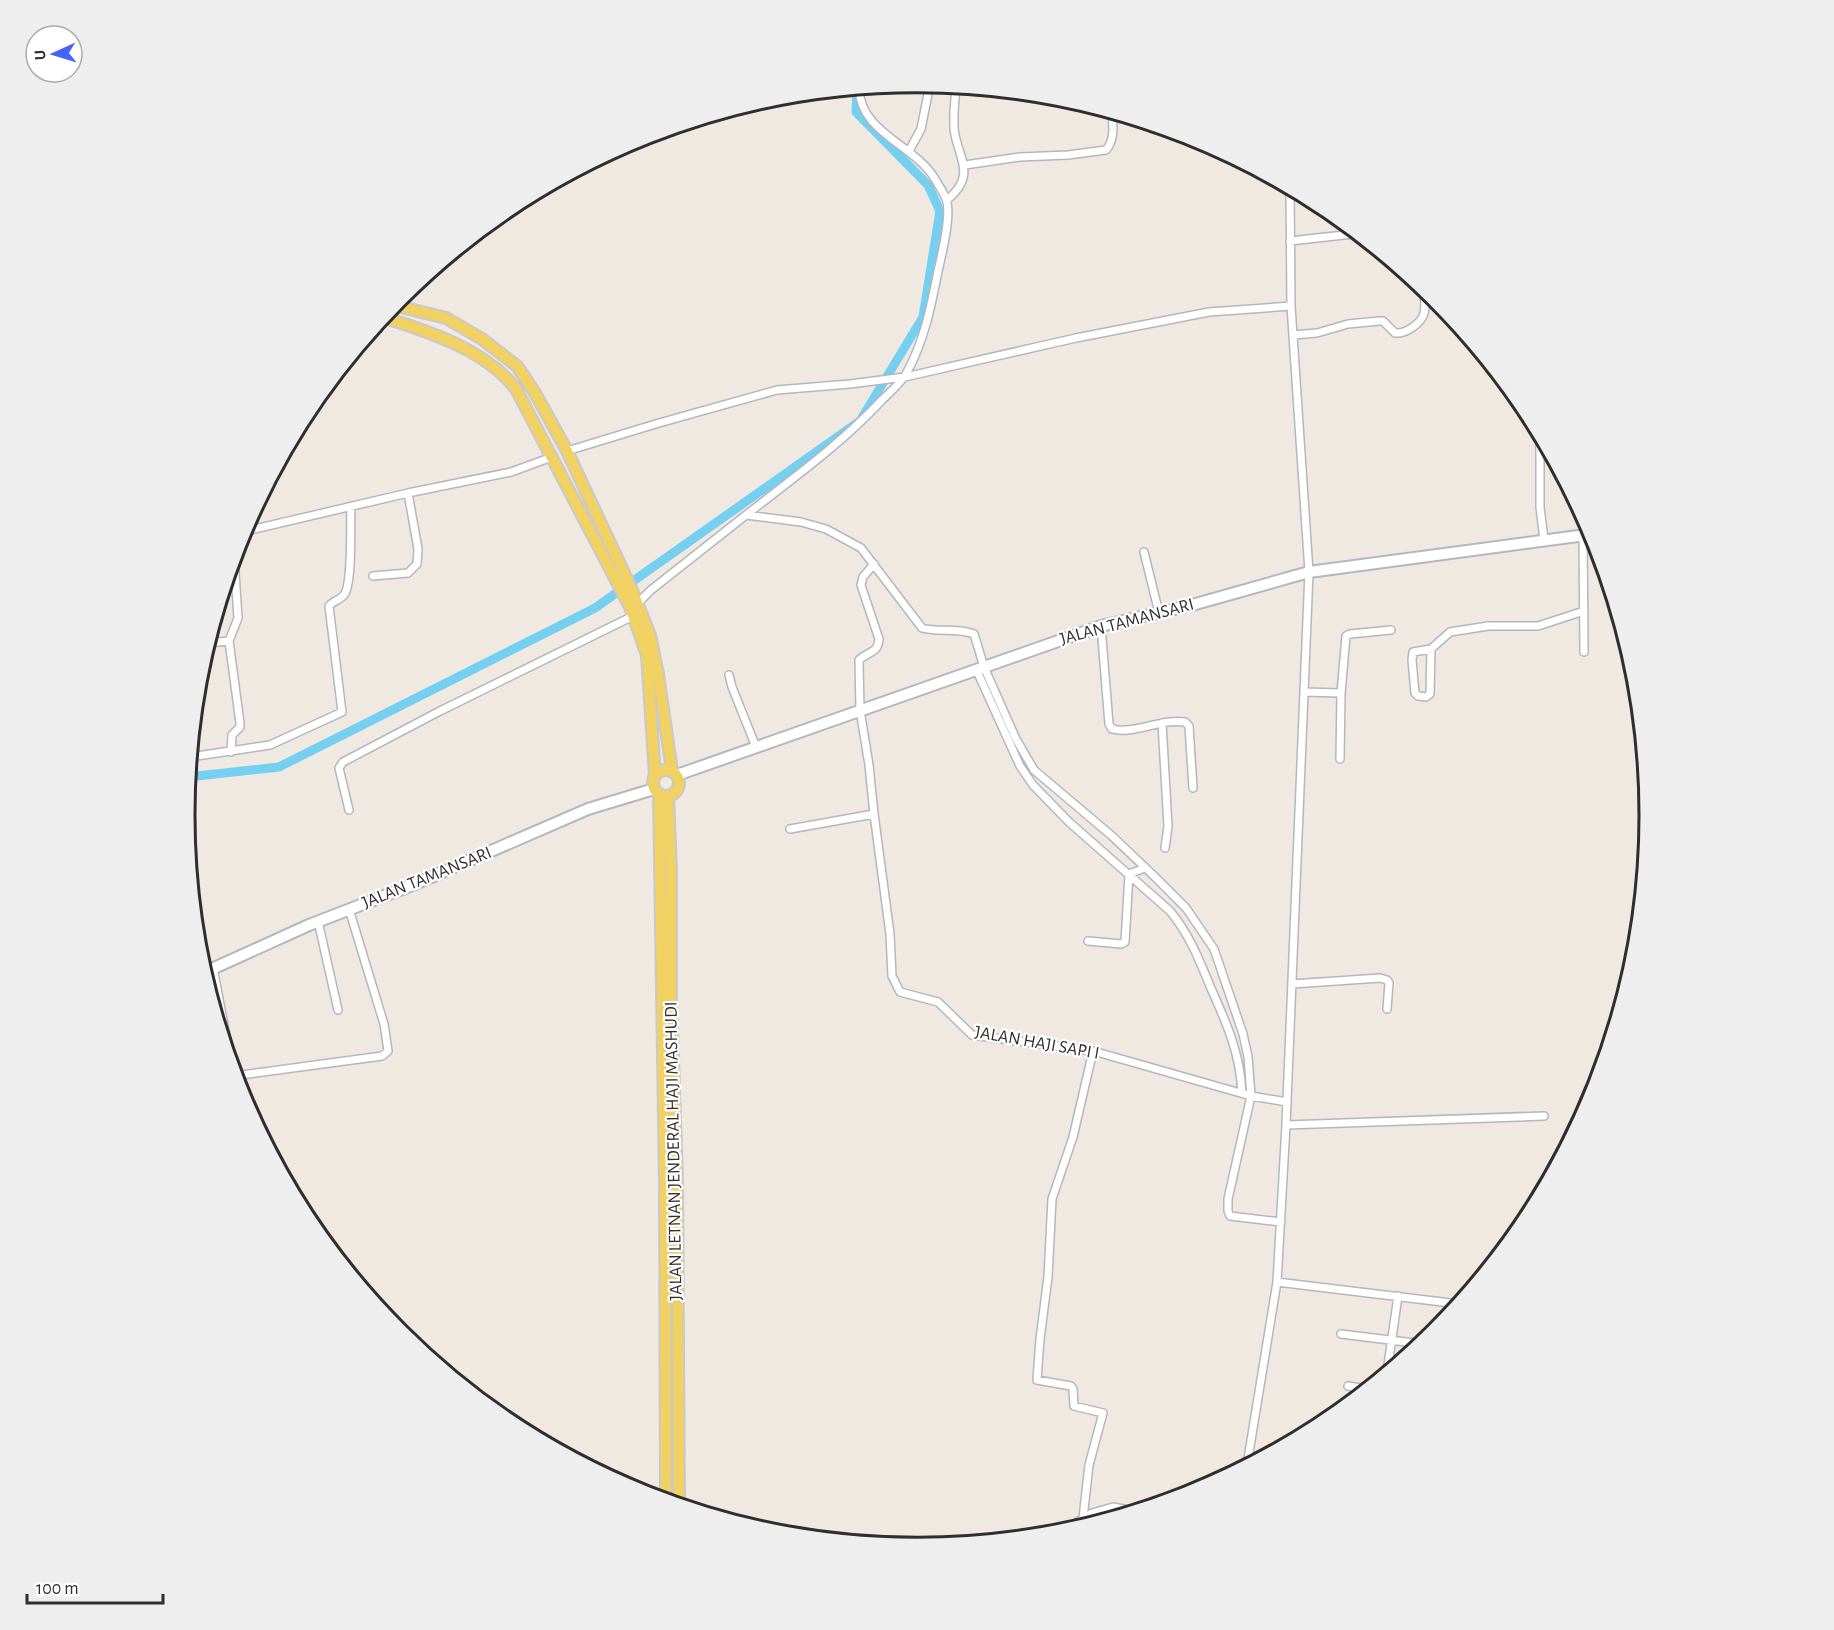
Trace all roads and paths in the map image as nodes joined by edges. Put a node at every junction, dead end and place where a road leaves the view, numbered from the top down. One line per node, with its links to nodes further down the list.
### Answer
1 (928, 93): 5 (street)
2 (956, 95): 6 (street)
3 (860, 96): 5 (street)
4 (1112, 120): 6 (street)
5 (909, 151): 8 (street)
6 (965, 165): 8 (street)
7 (1290, 198): 10 (street)
8 (947, 200): 17 (street)
9 (1346, 235): 10 (street)
10 (1290, 241): 12 (street)
11 (1424, 300): 15 (street)
12 (1291, 306): 15 (street); 17 (street)
13 (403, 307): 16 (main road)
14 (391, 320): 18 (main road)
15 (1293, 335): 33 (street)
16 (517, 366): 18 (main road); 19 (main road)
17 (901, 377): 19 (street); 24 (street)
18 (507, 379): 21 (main road)
19 (567, 451): 29 (main road)
20 (1540, 451): 27 (street)
21 (552, 457): 22 (street); 31 (main road)
22 (408, 493): 23 (street); 35 (street)
23 (351, 507): 25 (street); 53 (street)
24 (746, 516): 32 (street); 37 (street)
25 (254, 529)
26 (1582, 535): 27 (main road, JALAN TAMANSARI)
27 (1544, 540): 33 (main road, JALAN TAMANSARI)
28 (1587, 548): 38 (street)
29 (613, 549): 31 (main road); 36 (main road)
30 (1144, 552): 39 (street)
31 (601, 555): 36 (main road)
32 (874, 564): 46 (street); 50 (street, JALAN HAJI SAPI I)
33 (1309, 572): 39 (main road, JALAN TAMANSARI); 48 (street)
34 (236, 576): 42 (street)
35 (373, 576)
36 (621, 580): 37 (main road)
37 (634, 606): 56 (main road); 57 (main road); 60 (street)
38 (1584, 611): 44 (street); 45 (street)
39 (1159, 613): 40 (main road, JALAN TAMANSARI)
40 (1101, 626): 46 (main road, JALAN TAMANSARI); 51 (street)
41 (1391, 630): 49 (street)
42 (229, 641): 43 (street); 53 (street)
43 (217, 642)
44 (1431, 649): 44 (street)
45 (1584, 652)
46 (980, 668): 50 (main road, JALAN TAMANSARI); 64 (street); 65 (street)
47 (729, 675): 52 (street)
48 (1304, 692): 49 (street); 70 (street)
49 (1341, 693): 55 (street)
50 (860, 710): 52 (main road, JALAN TAMANSARI); 61 (street, JALAN HAJI SAPI I)
51 (1162, 723): 58 (street); 63 (street)
52 (756, 747): 56 (main road, JALAN TAMANSARI)
53 (231, 752): 54 (street)
54 (198, 757)
55 (1340, 759)
56 (674, 773): 57 (main road); 59 (main road)
57 (655, 776): 59 (main road)
58 (1192, 788)
59 (660, 793): 66 (main road, JALAN TAMANSARI); 80 (main road, JALAN LETNAN JENDERAL HAJI MASHUDI); 81 (main road, JALAN LETNAN JENDERAL HAJI MASHUDI)
60 (349, 810)
61 (874, 814): 62 (street); 73 (street, JALAN HAJI SAPI I)
62 (790, 829)
63 (1165, 848)
64 (1145, 868): 65 (street); 76 (street)
65 (1129, 873): 68 (street); 75 (street)
66 (349, 909): 67 (main road, JALAN TAMANSARI); 74 (street)
67 (318, 921): 69 (main road, JALAN TAMANSARI); 72 (street)
68 (1088, 941)
69 (212, 968)
70 (1292, 984): 71 (street); 77 (street)
71 (1388, 1009)
72 (338, 1010)
73 (1093, 1052): 75 (street, JALAN HAJI SAPI I); 99 (street)
74 (243, 1073)
75 (1242, 1093): 76 (street, JALAN HAJI SAPI I)
76 (1251, 1096): 77 (street, JALAN HAJI SAPI I); 82 (street)
77 (1287, 1102): 79 (street)
78 (1544, 1116): 79 (street)
79 (1286, 1125): 82 (street)
80 (665, 1181): 81 (main road); 86 (main road, JALAN LETNAN JENDERAL HAJI MASHUDI)
81 (677, 1182): 87 (main road, JALAN LETNAN JENDERAL HAJI MASHUDI)
82 (1281, 1222): 83 (street)
83 (1277, 1282): 84 (street); 94 (street)
84 (1398, 1296): 85 (street); 89 (street)
85 (1449, 1303)
86 (666, 1316): 87 (main road); 95 (main road, JALAN LETNAN JENDERAL HAJI MASHUDI)
87 (678, 1316): 96 (main road, JALAN LETNAN JENDERAL HAJI MASHUDI)
88 (1341, 1334): 89 (street)
89 (1391, 1340): 90 (street); 91 (street)
90 (1410, 1342)
91 (1389, 1361)
92 (1348, 1386): 93 (street)
93 (1358, 1388)
94 (1248, 1456)
95 (666, 1492)
96 (679, 1497)
97 (1118, 1508): 98 (street)
98 (1086, 1516)
99 (1083, 1517)

